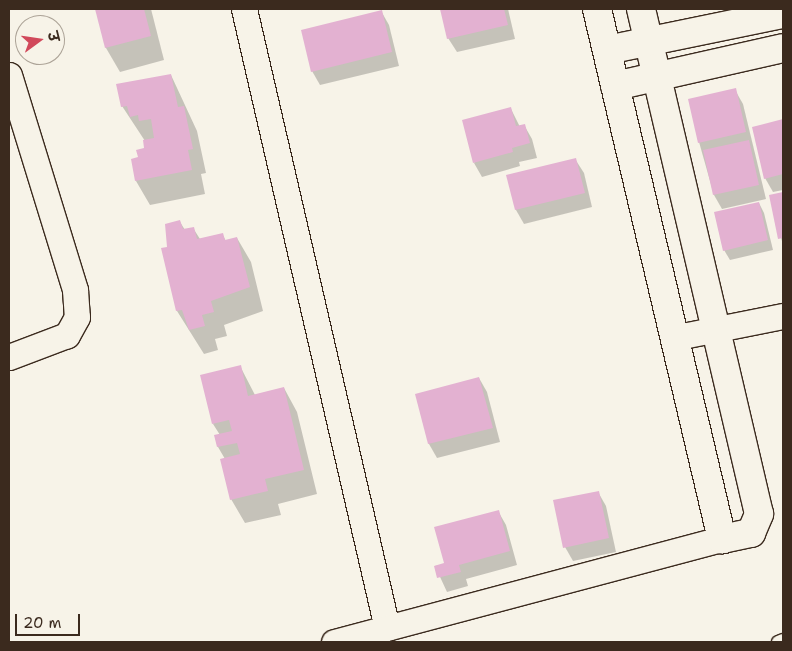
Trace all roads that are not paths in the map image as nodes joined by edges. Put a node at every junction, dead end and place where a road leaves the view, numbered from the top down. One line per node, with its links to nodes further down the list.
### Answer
1 (244, 9): 16 (street)
2 (597, 9): 7 (street)
3 (641, 9): 5 (street)
4 (783, 14): 5 (street)
5 (649, 41): 7 (street); 9 (street)
6 (783, 48): 9 (street)
7 (607, 50): 10 (street)
8 (9, 75): 14 (street)
9 (657, 77): 10 (street); 12 (street)
10 (615, 86): 13 (street)
11 (783, 316): 12 (street)
12 (717, 332): 13 (street); 15 (street)
13 (677, 338): 15 (street)
14 (9, 357)
15 (722, 539): 16 (street)
16 (388, 628): 18 (street)
17 (783, 640): 19 (lane)
18 (334, 642)
19 (778, 642)

